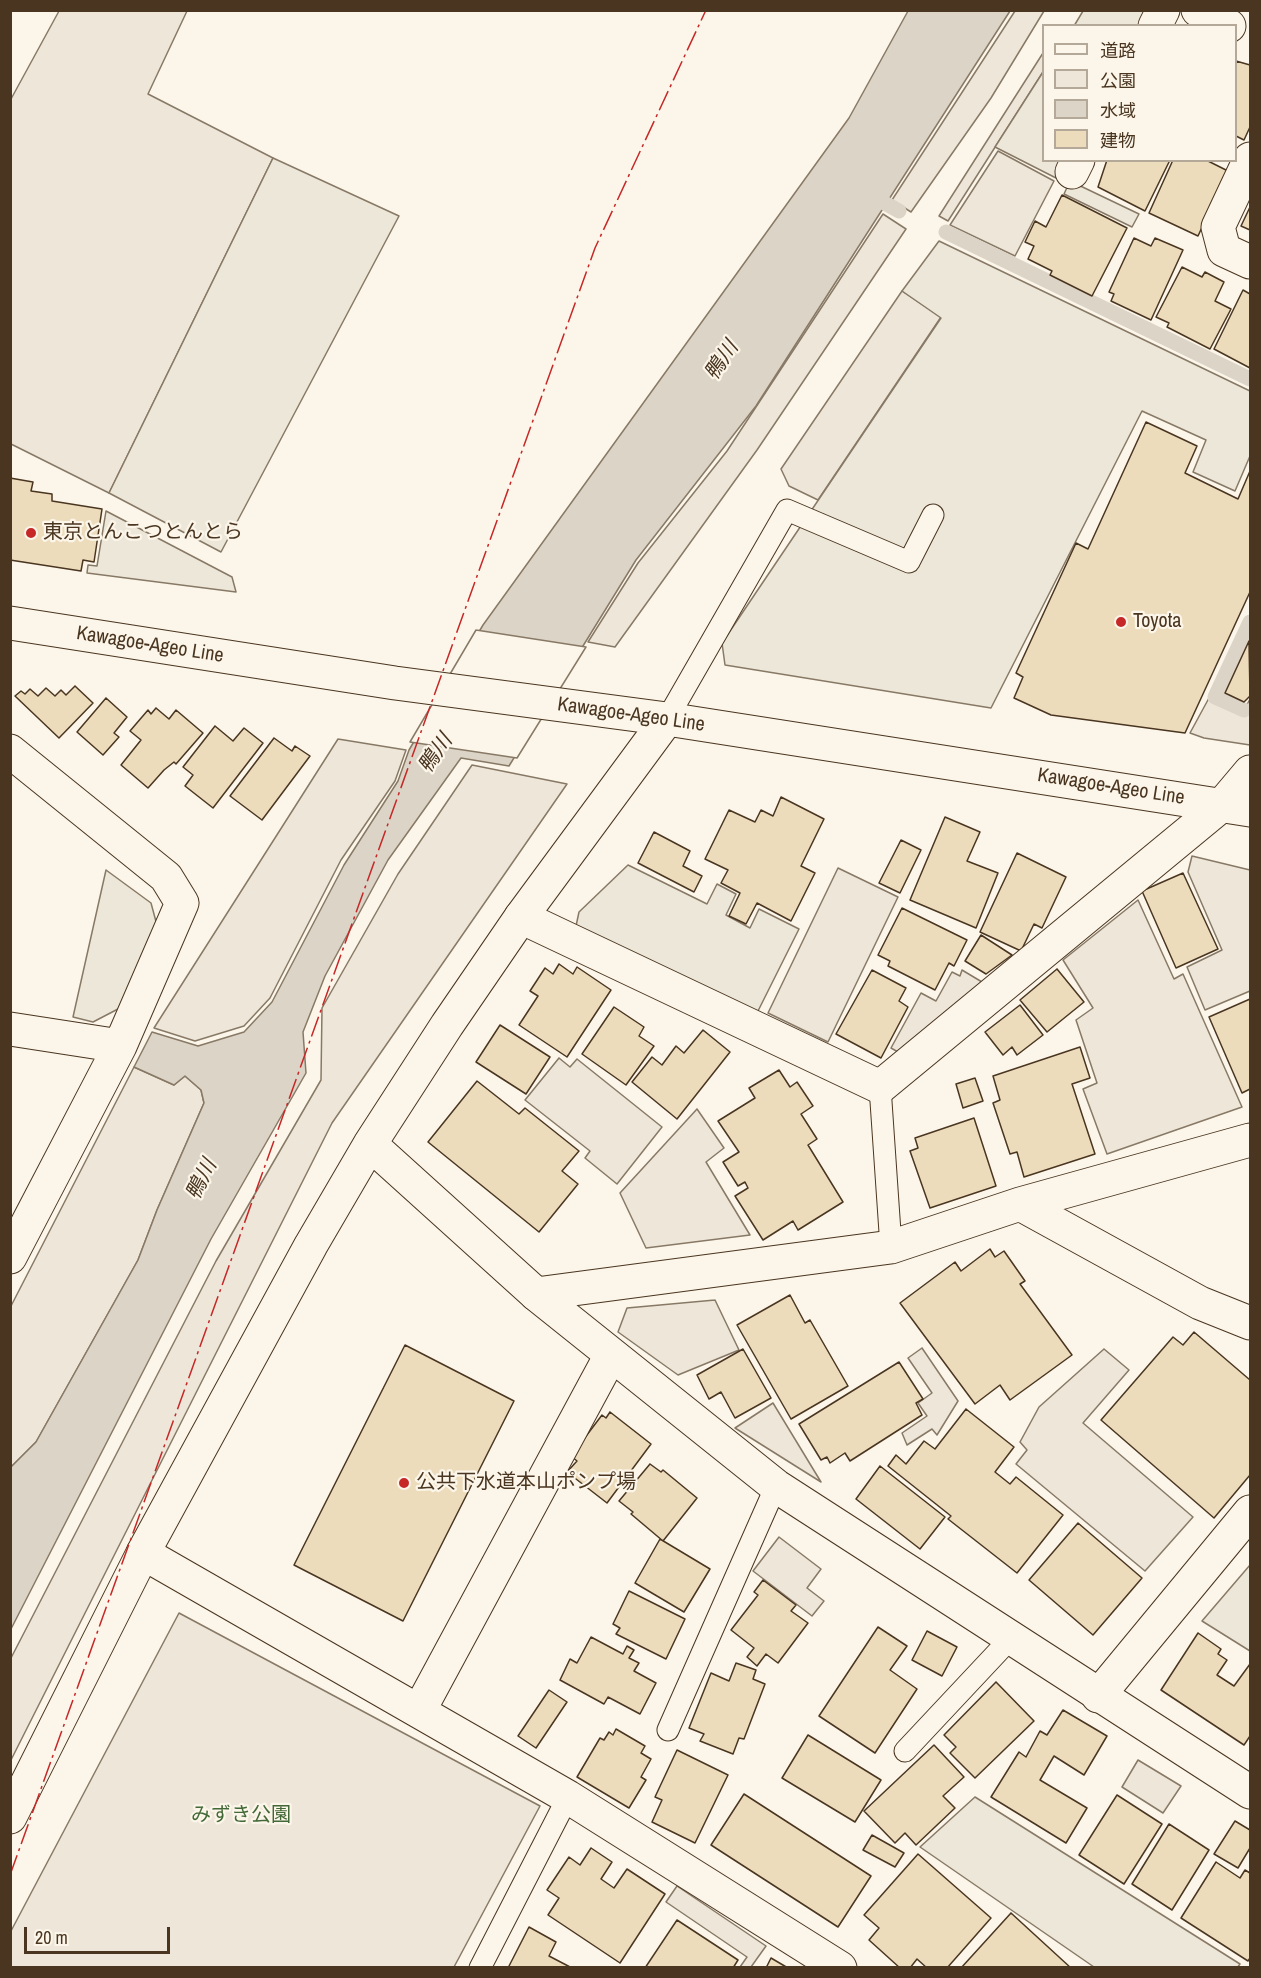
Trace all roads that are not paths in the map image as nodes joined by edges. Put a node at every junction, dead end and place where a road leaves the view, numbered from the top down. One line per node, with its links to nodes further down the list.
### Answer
1 (1163, 10): 3 (street)
2 (1198, 10): 4 (street)
3 (1156, 24)
4 (1225, 24)
5 (1237, 29): 6 (street)
6 (1251, 36)
7 (1251, 159): 8 (street)
8 (1251, 262)
9 (933, 515): 11 (lane)
10 (10, 623): 11 (street, Kawagoe-Ageo Line)
11 (667, 719): 14 (street, Kawagoe-Ageo Line); 15 (street)
12 (10, 751): 17 (street)
13 (1251, 772): 14 (street)
14 (1237, 807): 18 (street)
15 (521, 917): 18 (street); 20 (street)
16 (10, 1029): 17 (street)
17 (120, 1046): 23 (street)
18 (880, 1087): 22 (lane)
19 (1251, 1140): 21 (street)
20 (370, 1144): 24 (street); 29 (street)
21 (1020, 1204): 22 (street); 25 (street)
22 (891, 1247): 24 (street)
23 (10, 1257)
24 (536, 1294): 26 (street)
25 (1251, 1323)
26 (611, 1355): 27 (street); 32 (street)
27 (776, 1486): 30 (street); 33 (lane)
28 (1251, 1512): 31 (street)
29 (142, 1552): 32 (street); 37 (street)
30 (1010, 1639): 31 (street); 34 (lane)
31 (1098, 1696): 35 (street)
32 (419, 1711): 36 (street)
33 (668, 1730)
34 (905, 1751)
35 (1251, 1792)
36 (568, 1797): 38 (lane); 39 (street)
37 (10, 1817)
38 (480, 1968)
39 (840, 1968)

